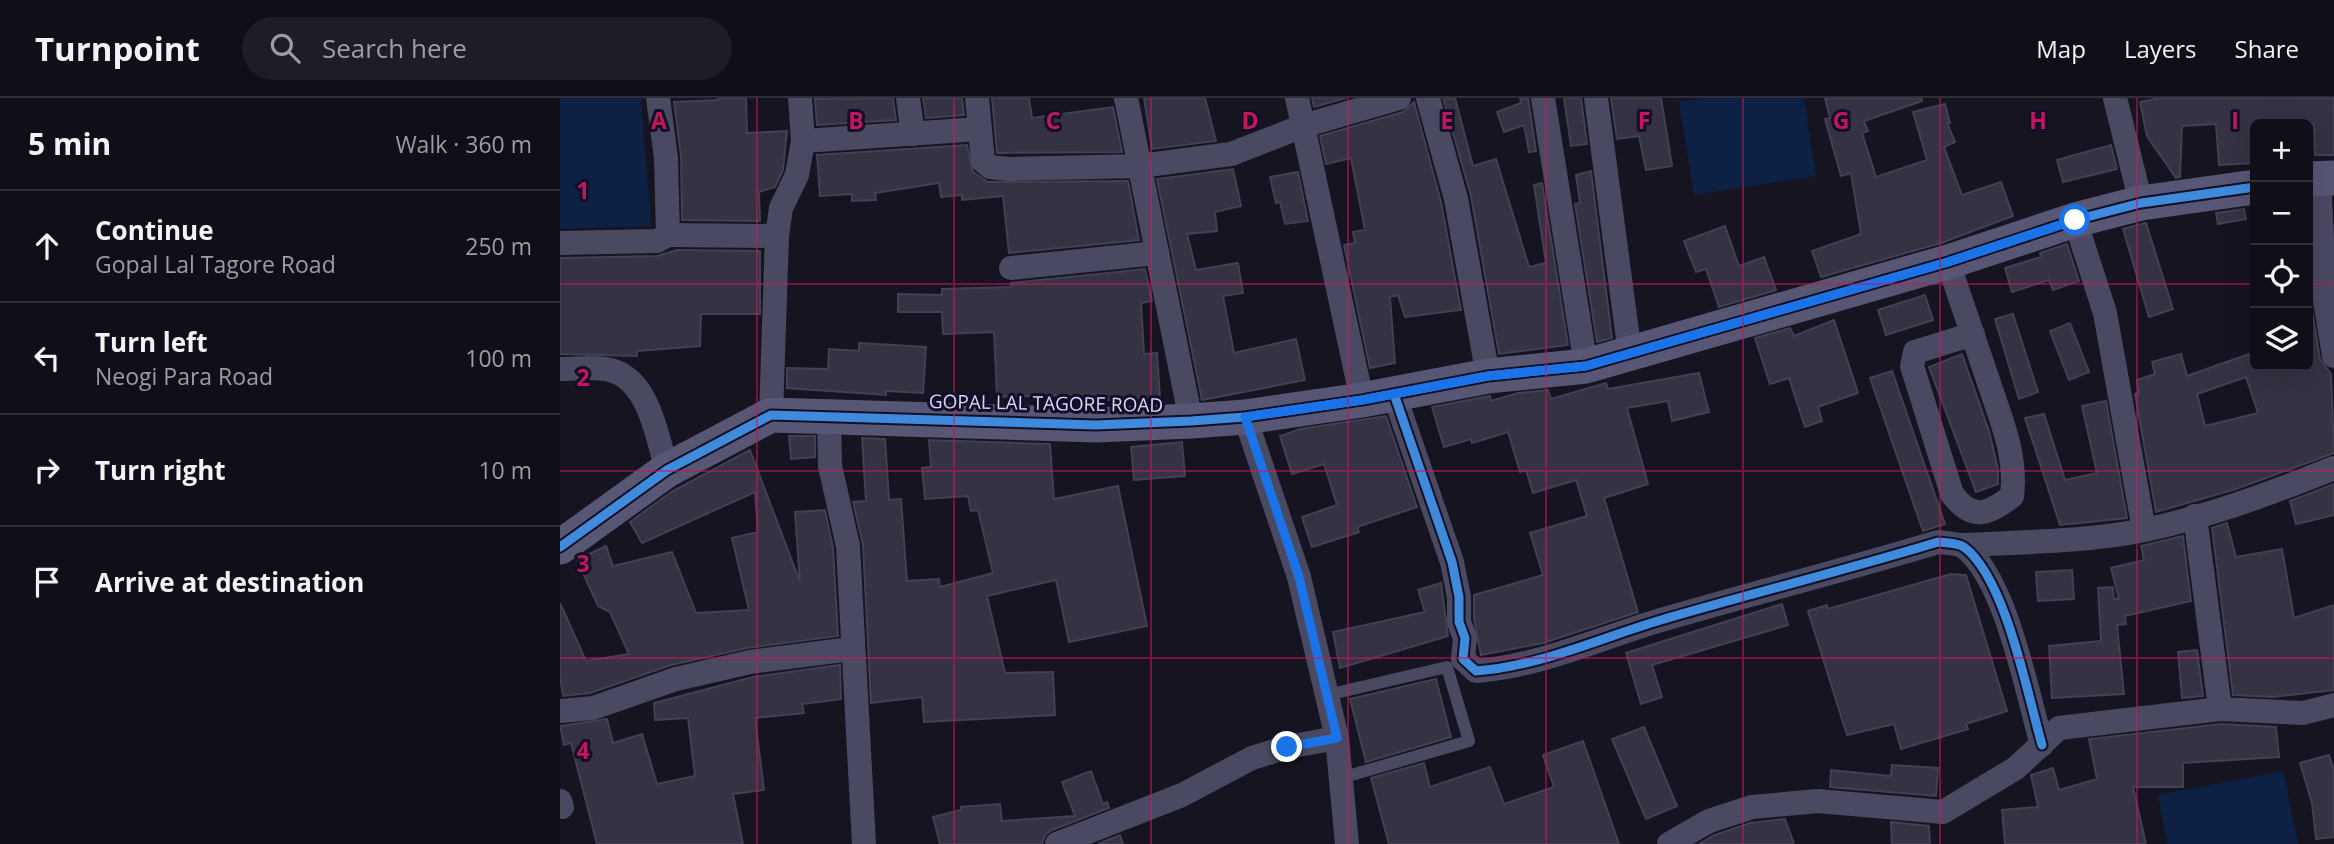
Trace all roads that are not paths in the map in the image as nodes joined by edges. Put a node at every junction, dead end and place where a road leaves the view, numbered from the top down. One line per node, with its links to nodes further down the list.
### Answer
1 (658, 98): 21 (street)
2 (800, 98): 15 (street)
3 (908, 98): 14 (street)
4 (977, 98): 13 (street)
5 (1126, 98): 16 (street)
6 (1297, 98): 12 (street)
7 (1399, 98): 12 (street)
8 (1428, 98): 32 (street)
9 (1543, 98): 30 (street)
10 (1596, 98): 28 (street)
11 (2115, 98): 19 (street)
12 (1303, 126): 16 (street); 33 (street)
13 (980, 129): 14 (street); 16 (street)
14 (913, 134): 15 (street)
15 (803, 141): 22 (street)
16 (1140, 166): 24 (street)
17 (2320, 178): 29 (street)
18 (2250, 188): 19 (street, GOPAL LAL TAGORE ROAD)
19 (2141, 203): 20 (street, GOPAL LAL TAGORE ROAD)
20 (2075, 220): 25 (street, GOPAL LAL TAGORE ROAD); 41 (street)
21 (668, 235): 22 (street); 23 (street)
22 (777, 236): 34 (street)
23 (560, 243)
24 (1157, 253): 26 (street); 37 (street)
25 (1948, 262): 27 (street); 28 (street, GOPAL LAL TAGORE ROAD)
26 (1011, 268)
27 (1973, 334): 27 (street)
28 (1630, 354): 30 (street, GOPAL LAL TAGORE ROAD)
29 (2334, 356)
30 (1586, 366): 32 (street, GOPAL LAL TAGORE ROAD)
31 (560, 369): 39 (street)
32 (1488, 376): 33 (street, GOPAL LAL TAGORE ROAD)
33 (1378, 397): 36 (street, GOPAL LAL TAGORE ROAD); 42 (street)
34 (771, 415): 35 (street, GOPAL LAL TAGORE ROAD); 39 (street, GOPAL LAL TAGORE ROAD)
35 (829, 416): 37 (street, GOPAL LAL TAGORE ROAD); 44 (street)
36 (1245, 417): 37 (street, GOPAL LAL TAGORE ROAD); 45 (street)
37 (1191, 421)
38 (2334, 468): 40 (street)
39 (667, 470): 43 (street, GOPAL LAL TAGORE ROAD)
40 (2195, 516): 41 (street); 47 (street)
41 (2144, 530): 42 (street)
42 (1962, 545): 50 (street)
43 (560, 547)
44 (851, 649): 48 (street); 53 (street)
45 (1327, 695): 49 (street); 51 (lane)
46 (2334, 705): 47 (street)
47 (2220, 709): 50 (street)
48 (560, 711)
49 (1337, 738): 51 (street); 54 (street)
50 (2042, 745): 52 (street)
51 (1341, 778): 55 (street)
52 (1712, 832): 56 (street)
53 (864, 844)
54 (1057, 844)
55 (1347, 844)
56 (1669, 844)

